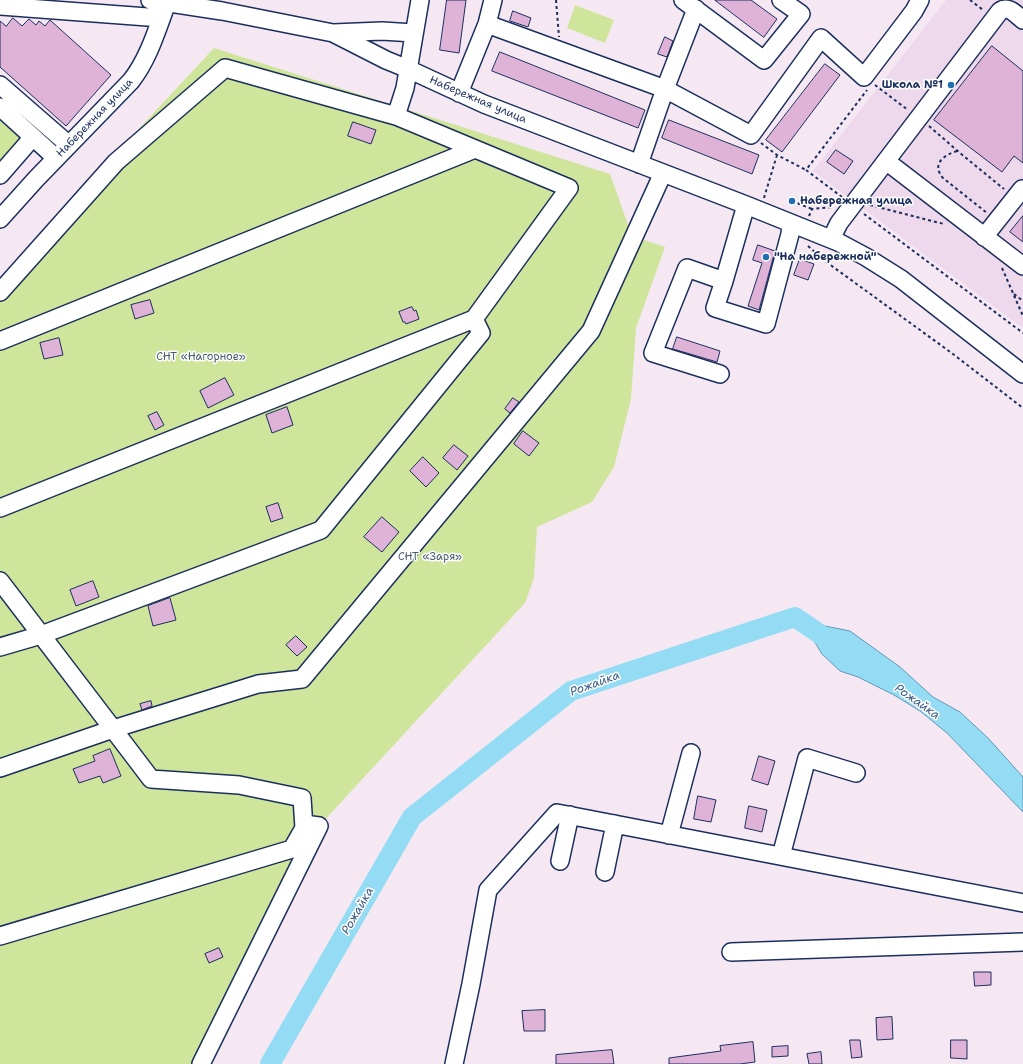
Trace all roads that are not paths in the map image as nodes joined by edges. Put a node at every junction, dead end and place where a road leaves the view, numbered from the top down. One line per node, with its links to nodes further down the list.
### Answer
1 (420, 0): 13 (street)
2 (493, 0): 10 (street)
3 (781, 0): 5 (street)
4 (920, 0): 17 (street)
5 (689, 5): 17 (street)
6 (0, 6): 8 (street)
7 (223, 6): 8 (street, Набережная улица); 12 (street, Набережная улица)
8 (159, 7): 22 (street, Набережная улица)
9 (1023, 20): 25 (street)
10 (487, 24): 17 (street); 18 (street)
11 (382, 31): 12 (street, Набережная улица); 13 (street, Набережная улица); 14 (street)
12 (333, 33): 14 (street, Набережная улица)
13 (414, 33): 15 (street)
14 (376, 55): 15 (street, Набережная улица)
15 (408, 69): 18 (street, Набережная улица); 20 (street)
16 (0, 85): 22 (street)
17 (665, 89): 26 (street)
18 (460, 93): 26 (street, Набережная улица)
19 (0, 107): 21 (street)
20 (396, 116): 23 (street); 37 (street)
21 (33, 137): 24 (street); 28 (street)
22 (69, 145): 24 (street, Набережная улица)
23 (475, 149): 38 (street); 39 (street)
24 (56, 158): 31 (street, Набережная улица)
25 (886, 162): 33 (street); 34 (street)
26 (639, 164): 27 (street, Набережная улица)
27 (663, 173): 30 (street, Набережная улица); 46 (street)
28 (0, 175)
29 (1019, 194): 33 (street)
30 (752, 207): 32 (street, Набережная улица); 36 (street)
31 (0, 219)
32 (797, 225): 34 (street, Набережная улица); 36 (street)
33 (984, 236): 35 (street)
34 (831, 239): 41 (street, Набережная улица)
35 (1023, 266)
36 (724, 281): 40 (street)
37 (0, 292)
38 (474, 319): 42 (street); 44 (street)
39 (0, 341)
40 (720, 374)
41 (1023, 374)
42 (0, 508)
43 (0, 582): 44 (street)
44 (41, 635): 45 (street); 46 (street)
45 (0, 648)
46 (112, 729): 48 (street); 51 (street)
47 (691, 753): 53 (street)
48 (0, 768)
49 (856, 773): 54 (street)
50 (570, 815): 52 (street); 55 (street); 62 (street)
51 (304, 824): 58 (street); 61 (street)
52 (615, 824): 53 (street); 56 (street)
53 (669, 835): 54 (street)
54 (780, 856): 57 (street)
55 (560, 861)
56 (605, 872)
57 (1023, 903)
58 (0, 936)
59 (1023, 942): 60 (street)
60 (731, 952)
61 (201, 1064)
62 (454, 1064)

